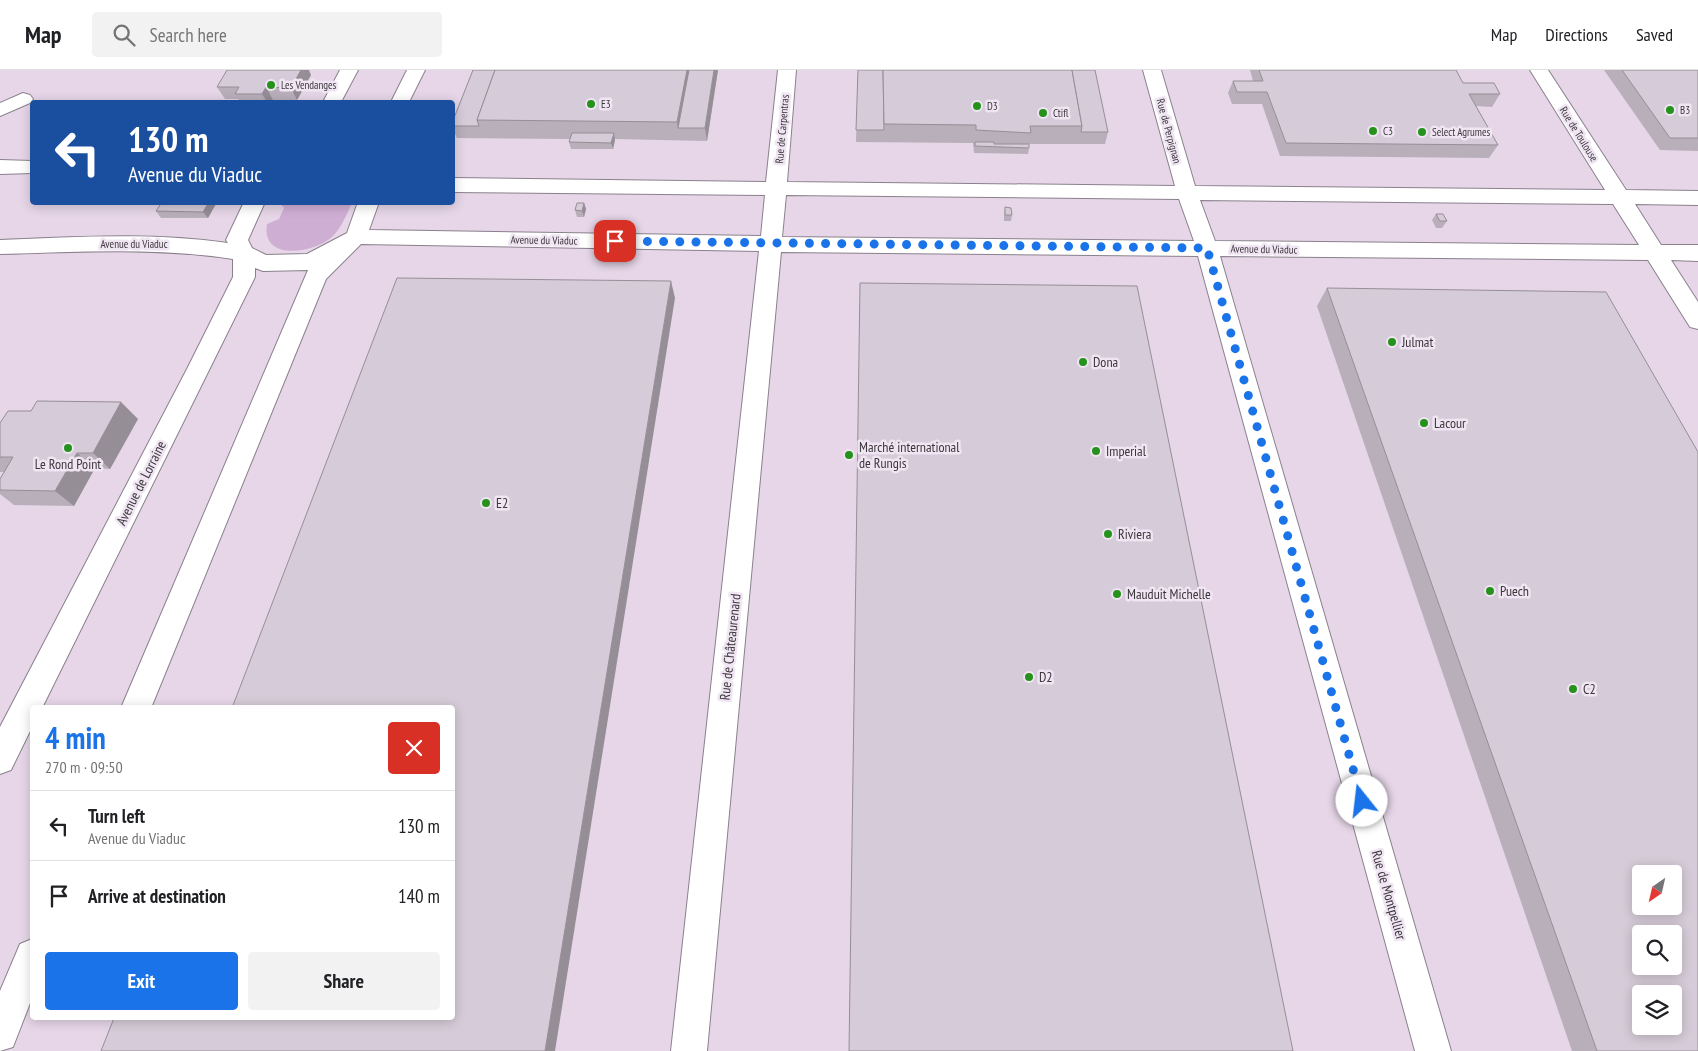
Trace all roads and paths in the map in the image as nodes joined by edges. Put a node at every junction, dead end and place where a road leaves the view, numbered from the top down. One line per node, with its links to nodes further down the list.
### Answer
1 (349, 70): 7 (lane)
2 (416, 70): 8 (lane)
3 (787, 70): 13 (lane, Rue de Carpentras)
4 (1152, 70): 14 (lane, Rue de Perpignan)
5 (1539, 70): 15 (lane, Rue de Toulouse)
6 (22, 99): 9 (lane)
7 (333, 100)
8 (401, 100)
9 (0, 110)
10 (0, 167): 11 (lane)
11 (30, 167)
12 (455, 185): 13 (lane)
13 (777, 188): 14 (lane); 20 (lane, Rue de Carpentras)
14 (1186, 192): 15 (lane); 22 (lane, Rue de Perpignan)
15 (1620, 198): 16 (lane); 24 (lane, Rue de Toulouse)
16 (1698, 198)
17 (253, 205): 23 (lane, Avenue de Lorraine)
18 (368, 205): 19 (lane)
19 (356, 237): 20 (lane, Avenue du Viaduc); 23 (lane, Avenue du Viaduc); 27 (lane)
20 (771, 244): 22 (lane, Avenue du Viaduc); 31 (lane, Rue de Châteaurenard)
21 (0, 247): 23 (lane, Avenue du Viaduc)
22 (1207, 248): 24 (lane, Avenue du Viaduc); 32 (lane, Rue de Montpellier)
23 (244, 253): 28 (lane, Avenue de Lorraine)
24 (1655, 253): 25 (lane, Avenue du Viaduc); 26 (lane, Rue de Toulouse)
25 (1698, 253)
26 (1698, 321)
27 (137, 705)
28 (0, 759)
29 (30, 961): 30 (lane)
30 (0, 1034)
31 (689, 1051)
32 (1433, 1051)

